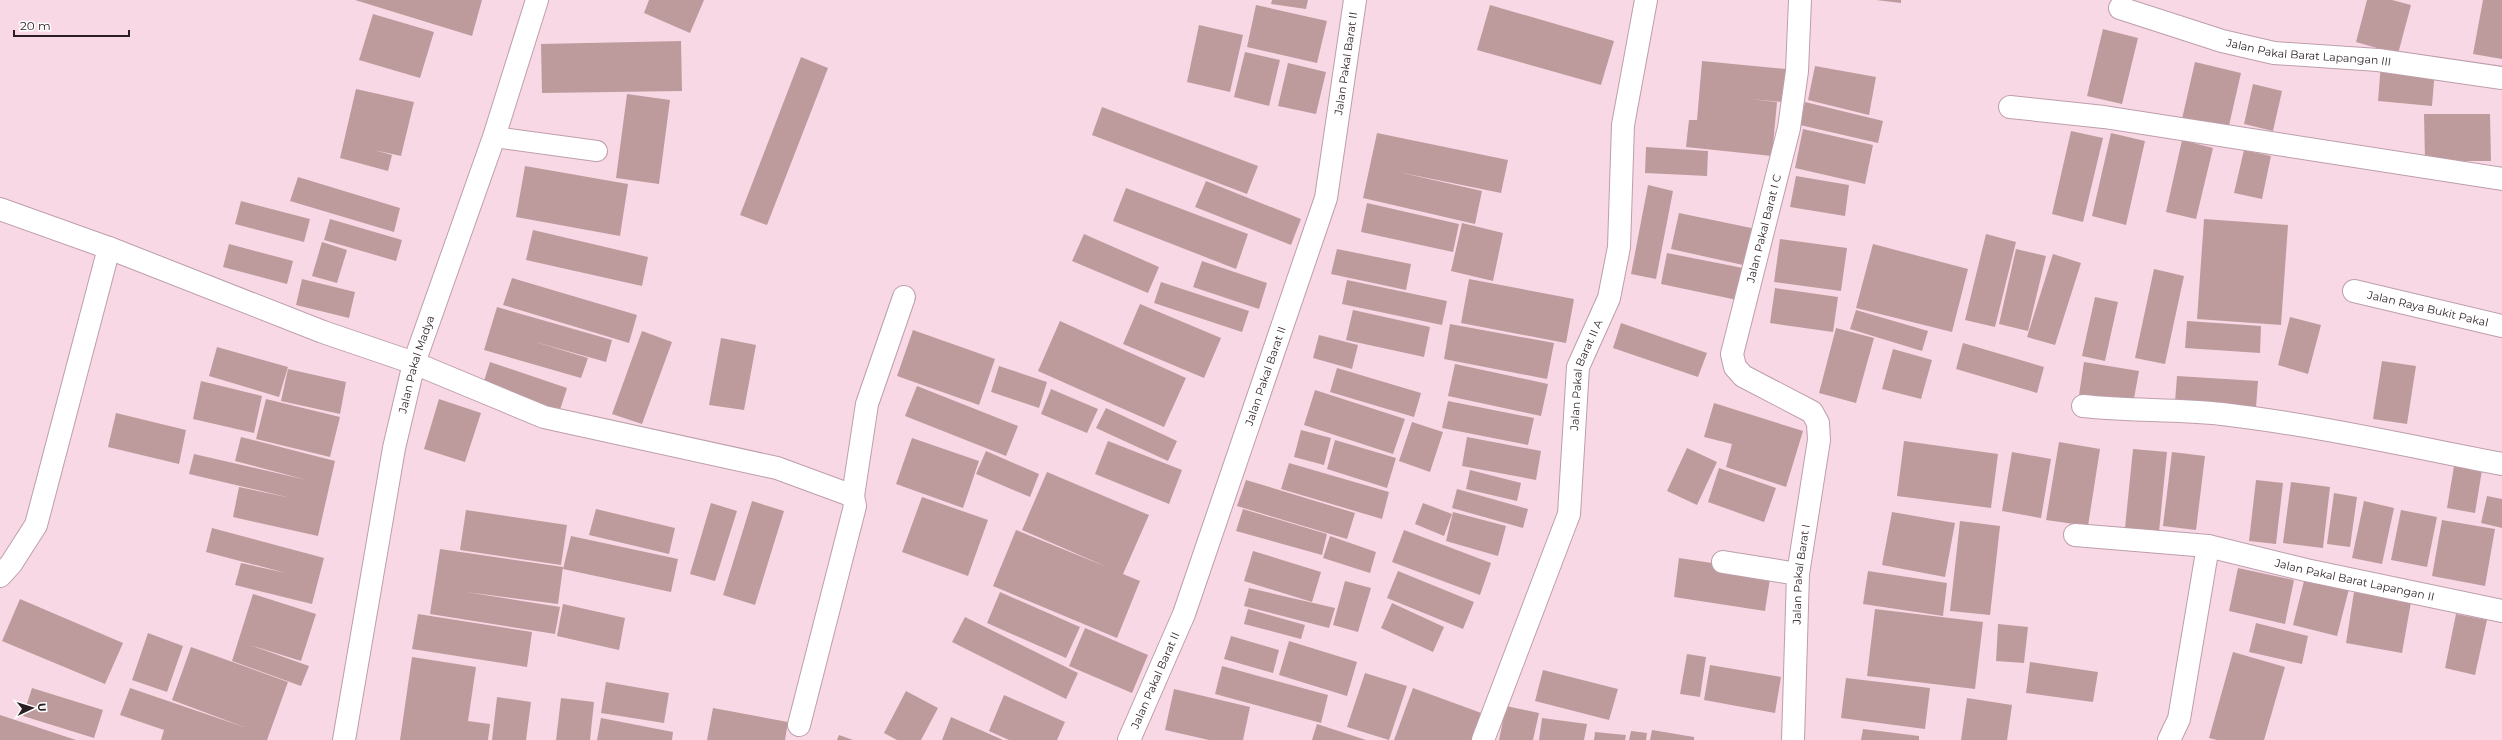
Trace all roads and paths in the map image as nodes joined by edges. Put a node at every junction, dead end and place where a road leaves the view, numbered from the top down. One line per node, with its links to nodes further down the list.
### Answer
1 (537, 0): 8 (street, Jalan Pakal Madya)
2 (1355, 0): 29 (street, Jalan Pakal Barat II)
3 (1646, 0): 30 (street, Jalan Pakal Barat II A)
4 (1800, 0): 18 (street, Jalan Pakal Barat I C)
5 (2120, 8): 6 (street, Jalan Pakal Barat Lapangan III)
6 (2502, 78)
7 (2010, 107): 10 (street)
8 (494, 137): 9 (lane); 16 (street, Jalan Pakal Madya)
9 (597, 151)
10 (2502, 179)
11 (0, 209): 12 (street)
12 (109, 248): 16 (street); 25 (street)
13 (2354, 291): 15 (street, Jalan Raya Bukit Pakal)
14 (904, 297): 20 (street)
15 (2502, 326)
16 (414, 363): 20 (street); 28 (street, Jalan Pakal Madya)
17 (2083, 406): 19 (street)
18 (1812, 412): 24 (street, Jalan Pakal Barat I)
19 (2502, 464)
20 (854, 496): 27 (street)
21 (2075, 535): 22 (street, Jalan Pakal Barat Lapangan II)
22 (2208, 546): 26 (street, Jalan Pakal Barat Lapangan II); 32 (street)
23 (1723, 562): 24 (street)
24 (1798, 574): 31 (street, Jalan Pakal Barat I)
25 (0, 576)
26 (2502, 611)
27 (799, 725)
28 (344, 740)
29 (1129, 740)
30 (1483, 740)
31 (1793, 740)
32 (2169, 740)

